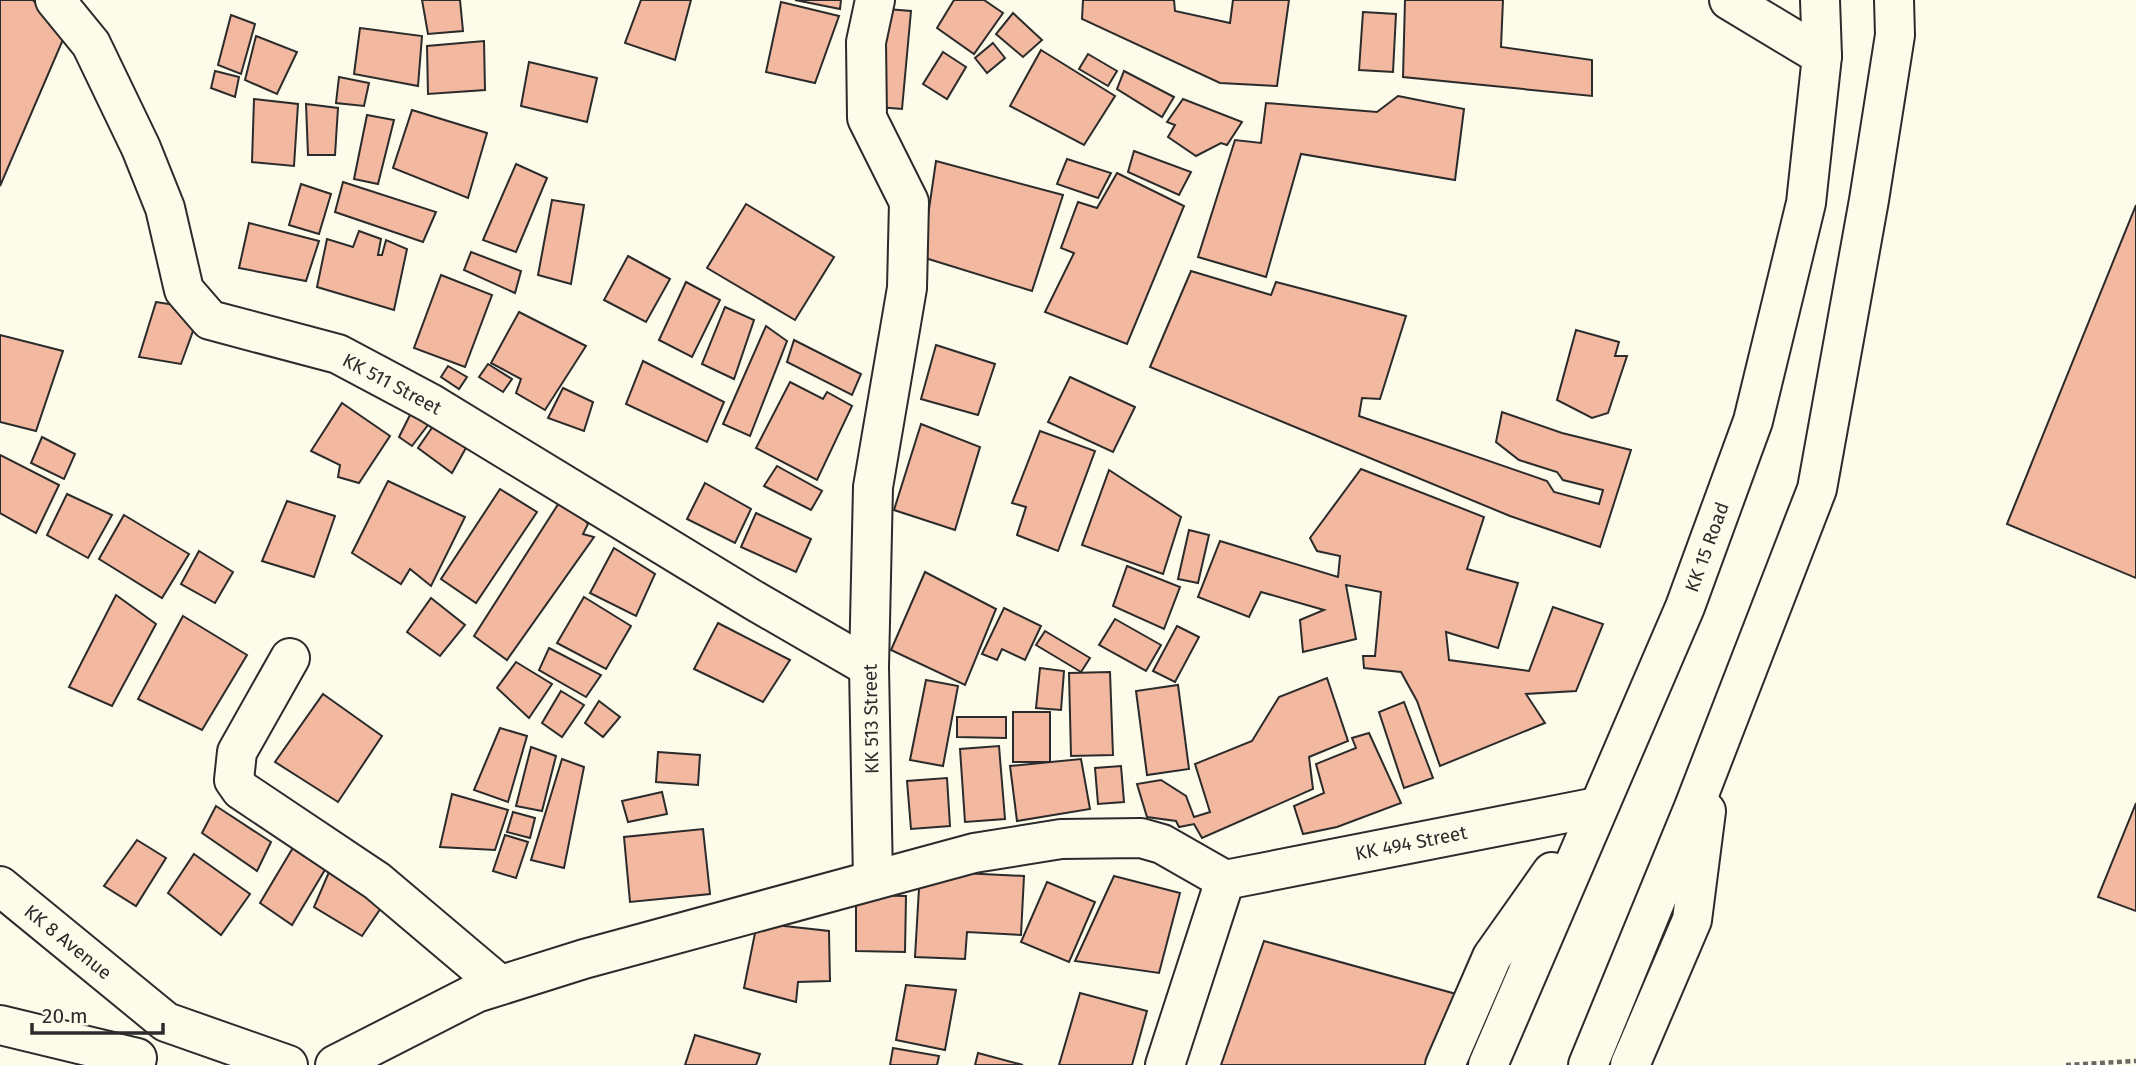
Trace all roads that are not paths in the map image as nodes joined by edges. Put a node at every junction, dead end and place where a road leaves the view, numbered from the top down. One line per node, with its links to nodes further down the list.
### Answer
1 (55, 0): 8 (main road, KK 511 Street)
2 (875, 0): 8 (main road, KK 513 Street)
3 (1729, 0): 6 (main road)
4 (1820, 0): 6 (main road, KK 15 Road)
5 (1894, 0): 9 (main road)
6 (1822, 56): 10 (main road, KK 15 Road)
7 (290, 657): 14 (main road)
8 (869, 667): 11 (main road, KK 513 Street)
9 (1713, 757): 23 (main road); 24 (main road)
10 (1597, 807): 12 (main road, KK 494 Street); 21 (main road); 22 (main road, KK 15 Road)
11 (873, 880): 12 (main road); 14 (main road)
12 (1225, 880): 20 (main road)
13 (0, 886): 15 (main road, KK 8 Avenue)
14 (500, 985): 19 (main road)
15 (166, 1022): 17 (main road); 18 (main road, KK 8 Avenue)
16 (0, 1025): 17 (main road)
17 (134, 1062)
18 (288, 1065)
19 (335, 1065)
20 (1165, 1065)
21 (1445, 1065)
22 (1488, 1065)
23 (1588, 1065)
24 (1630, 1065)

